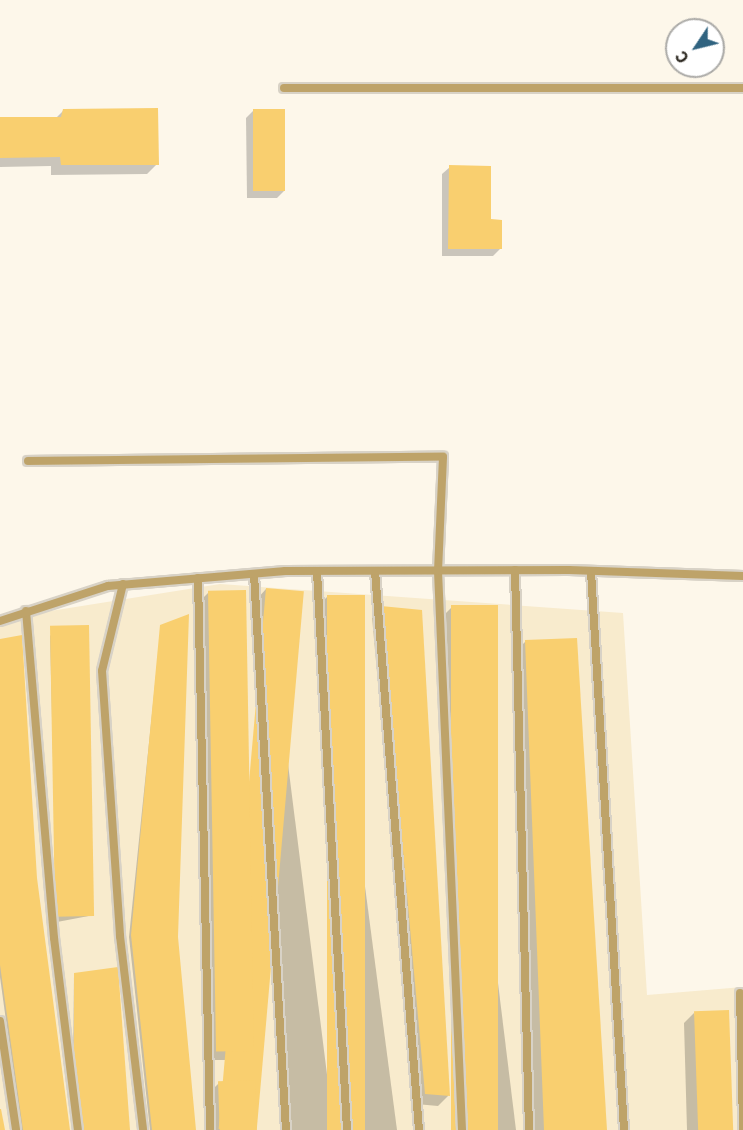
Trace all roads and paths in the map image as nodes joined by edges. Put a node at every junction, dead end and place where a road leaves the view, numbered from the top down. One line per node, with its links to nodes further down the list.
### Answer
1 (284, 87): 2 (lane)
2 (743, 88)
3 (28, 461): 7 (lane)
4 (515, 570): 7 (lane); 8 (lane); 25 (lane)
5 (317, 571): 6 (lane); 9 (lane); 22 (lane)
6 (375, 571): 7 (lane); 23 (lane)
7 (438, 571): 24 (lane)
8 (591, 571): 10 (lane); 26 (lane)
9 (254, 574): 11 (lane); 21 (lane)
10 (743, 576)
11 (198, 578): 12 (lane); 20 (lane)
12 (123, 584): 13 (lane); 19 (lane)
13 (26, 611): 14 (lane); 18 (lane)
14 (0, 621)
15 (740, 993): 27 (lane)
16 (0, 1021): 17 (lane)
17 (16, 1130)
18 (78, 1130)
19 (142, 1130)
20 (210, 1130)
21 (286, 1130)
22 (346, 1130)
23 (419, 1130)
24 (462, 1130)
25 (529, 1130)
26 (624, 1130)
27 (743, 1130)

